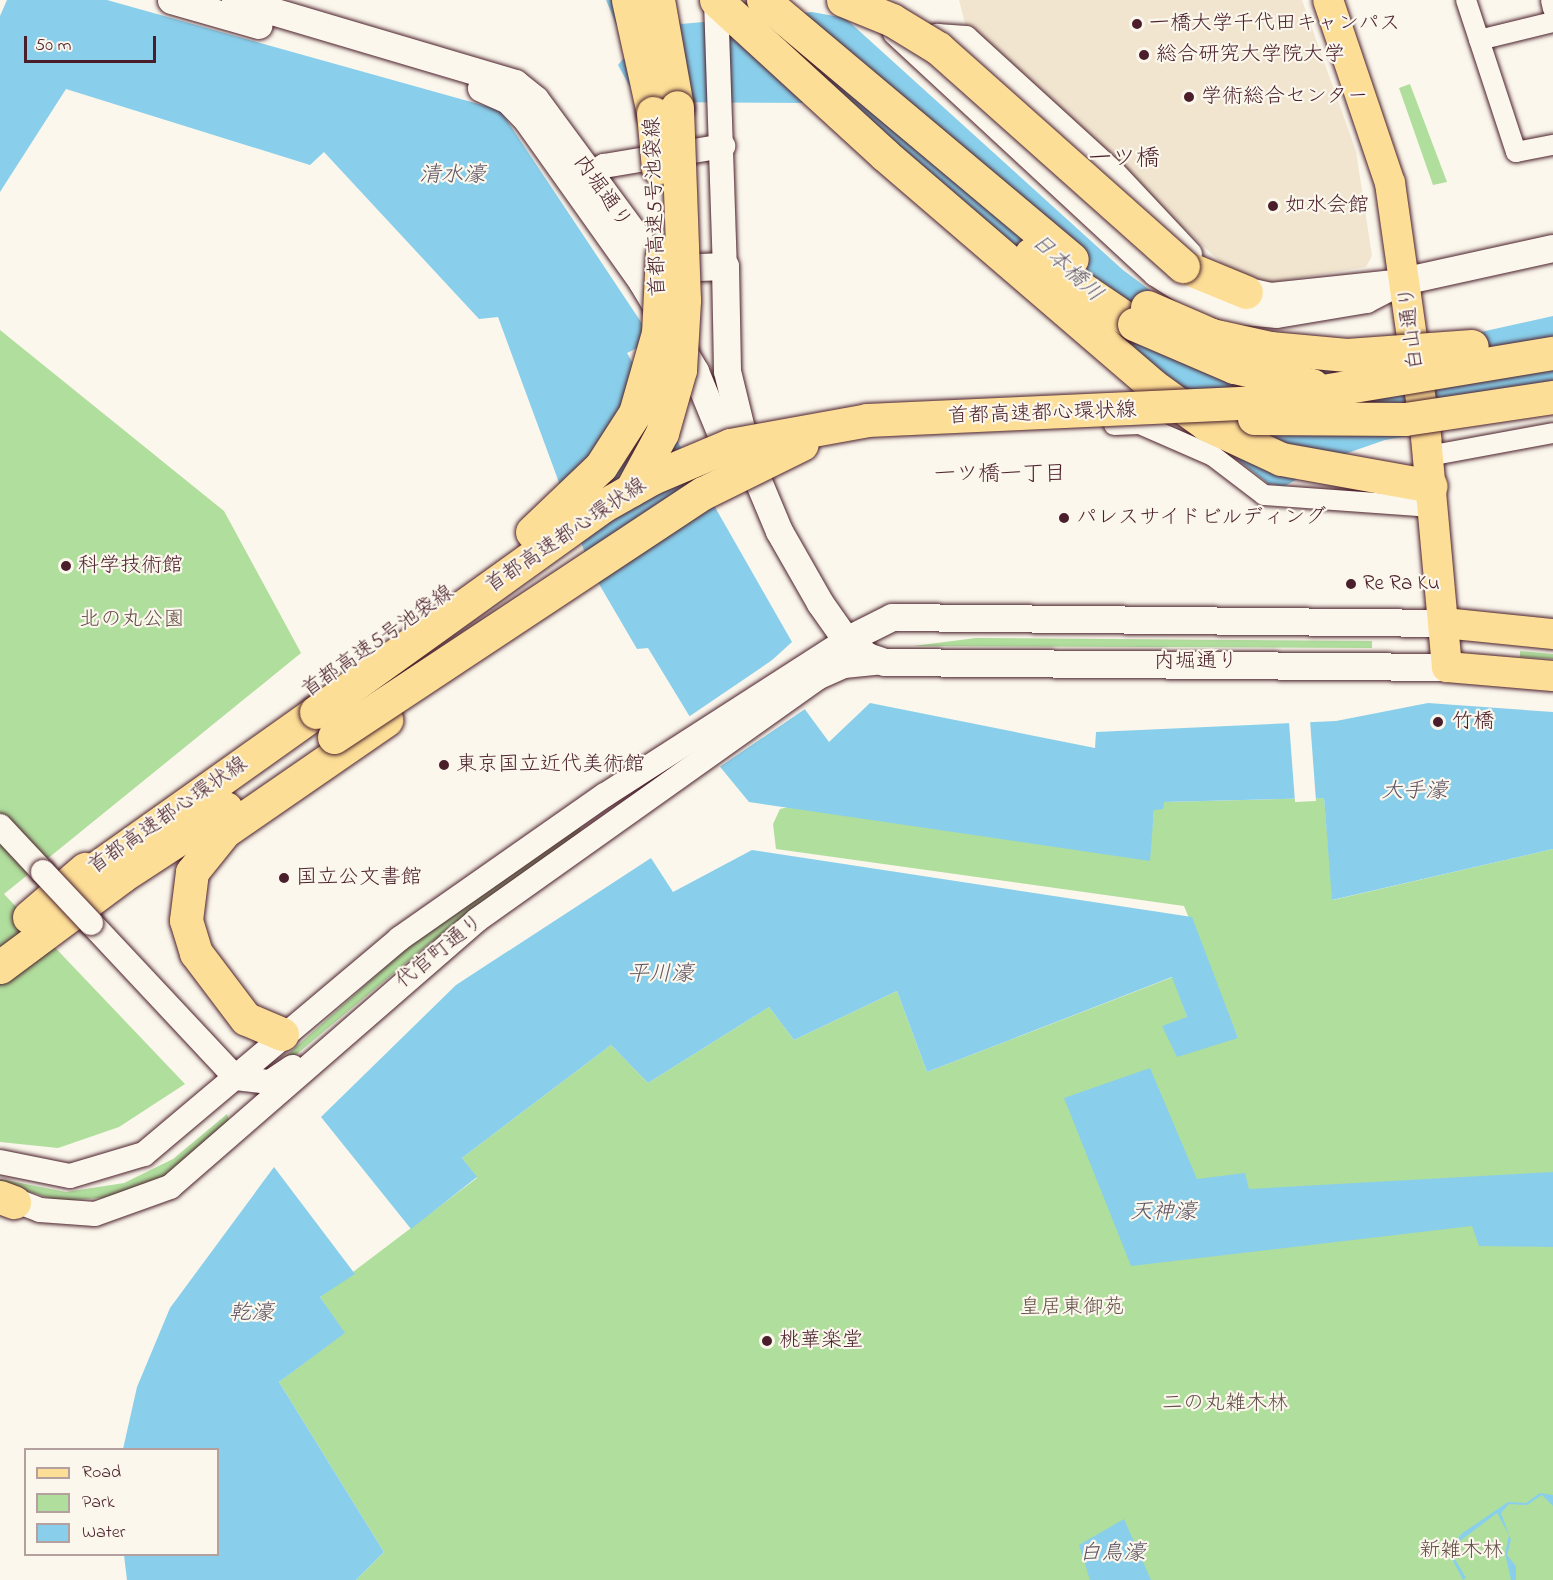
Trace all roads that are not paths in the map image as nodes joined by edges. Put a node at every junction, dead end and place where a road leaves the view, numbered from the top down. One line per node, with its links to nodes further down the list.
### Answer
1 (171, 0): 29 (main road, 内堀通り)
2 (235, 0): 19 (main road, 内堀通り)
3 (628, 0): 38 (highway, 首都高速5号池袋線, bridge)
4 (658, 0): 38 (highway, 首都高速5号池袋線, bridge)
5 (763, 0): 24 (highway, bridge)
6 (843, 0): 23 (highway, bridge)
7 (860, 0): 13 (street)
8 (1328, 0): 22 (main road, 白山通り)
9 (1466, 0): 15 (street)
10 (1551, 0): 12 (street)
11 (719, 1): 18 (street); 26 (highway, bridge); 30 (highway)
12 (1553, 9)
13 (881, 11): 16 (street)
14 (1553, 22): 15 (street)
15 (1479, 40): 17 (street)
16 (926, 62): 22 (street); 23 (street)
17 (1553, 145)
18 (723, 146): 19 (street); 21 (street)
19 (591, 175): 21 (main road, 内堀通り)
20 (1553, 248): 22 (main road)
21 (725, 266): 29 (main road, 内堀通り)
22 (1407, 280): 23 (street); 30 (main road, 白山通り, bridge)
23 (1246, 292)
24 (1553, 333)
25 (1553, 353): 38 (highway, 首都高速都心環状線, bridge)
26 (1553, 374)
27 (1553, 397): 38 (highway, 首都高速都心環状線, bridge)
28 (1553, 433): 30 (street)
29 (740, 459): 30 (street); 33 (main road, 内堀通り)
30 (1429, 471): 31 (main road, 白山通り)
31 (1444, 623): 32 (main road, 内堀通り); 33 (main road, 内堀通り); 35 (main road, 白山通り)
32 (1553, 634)
33 (846, 640): 34 (main road, 内堀通り); 36 (street, 代官町通り)
34 (884, 662): 35 (main road, 内堀通り); 36 (street, 代官町通り)
35 (1447, 667): 37 (main road, 内堀通り)
36 (811, 669): 39 (street, 代官町通り)
37 (1553, 676)
38 (325, 724): 41 (highway, 首都高速5号池袋線); 44 (highway, 首都高速5号池袋線); 47 (highway)
39 (703, 746): 42 (street, 代官町通り); 43 (street, 代官町通り)
40 (0, 826): 48 (street, bridge)
41 (122, 876): 45 (highway, 首都高速都心環状線)
42 (441, 908): 43 (street); 47 (street, 代官町通り)
43 (477, 920): 46 (street, 代官町通り)
44 (0, 939)
45 (0, 967)
46 (358, 1022): 48 (street); 50 (street, 代官町通り)
47 (282, 1034): 48 (street, 代官町通り)
48 (236, 1078): 49 (street, 代官町通り)
49 (0, 1162)
50 (5, 1198)

